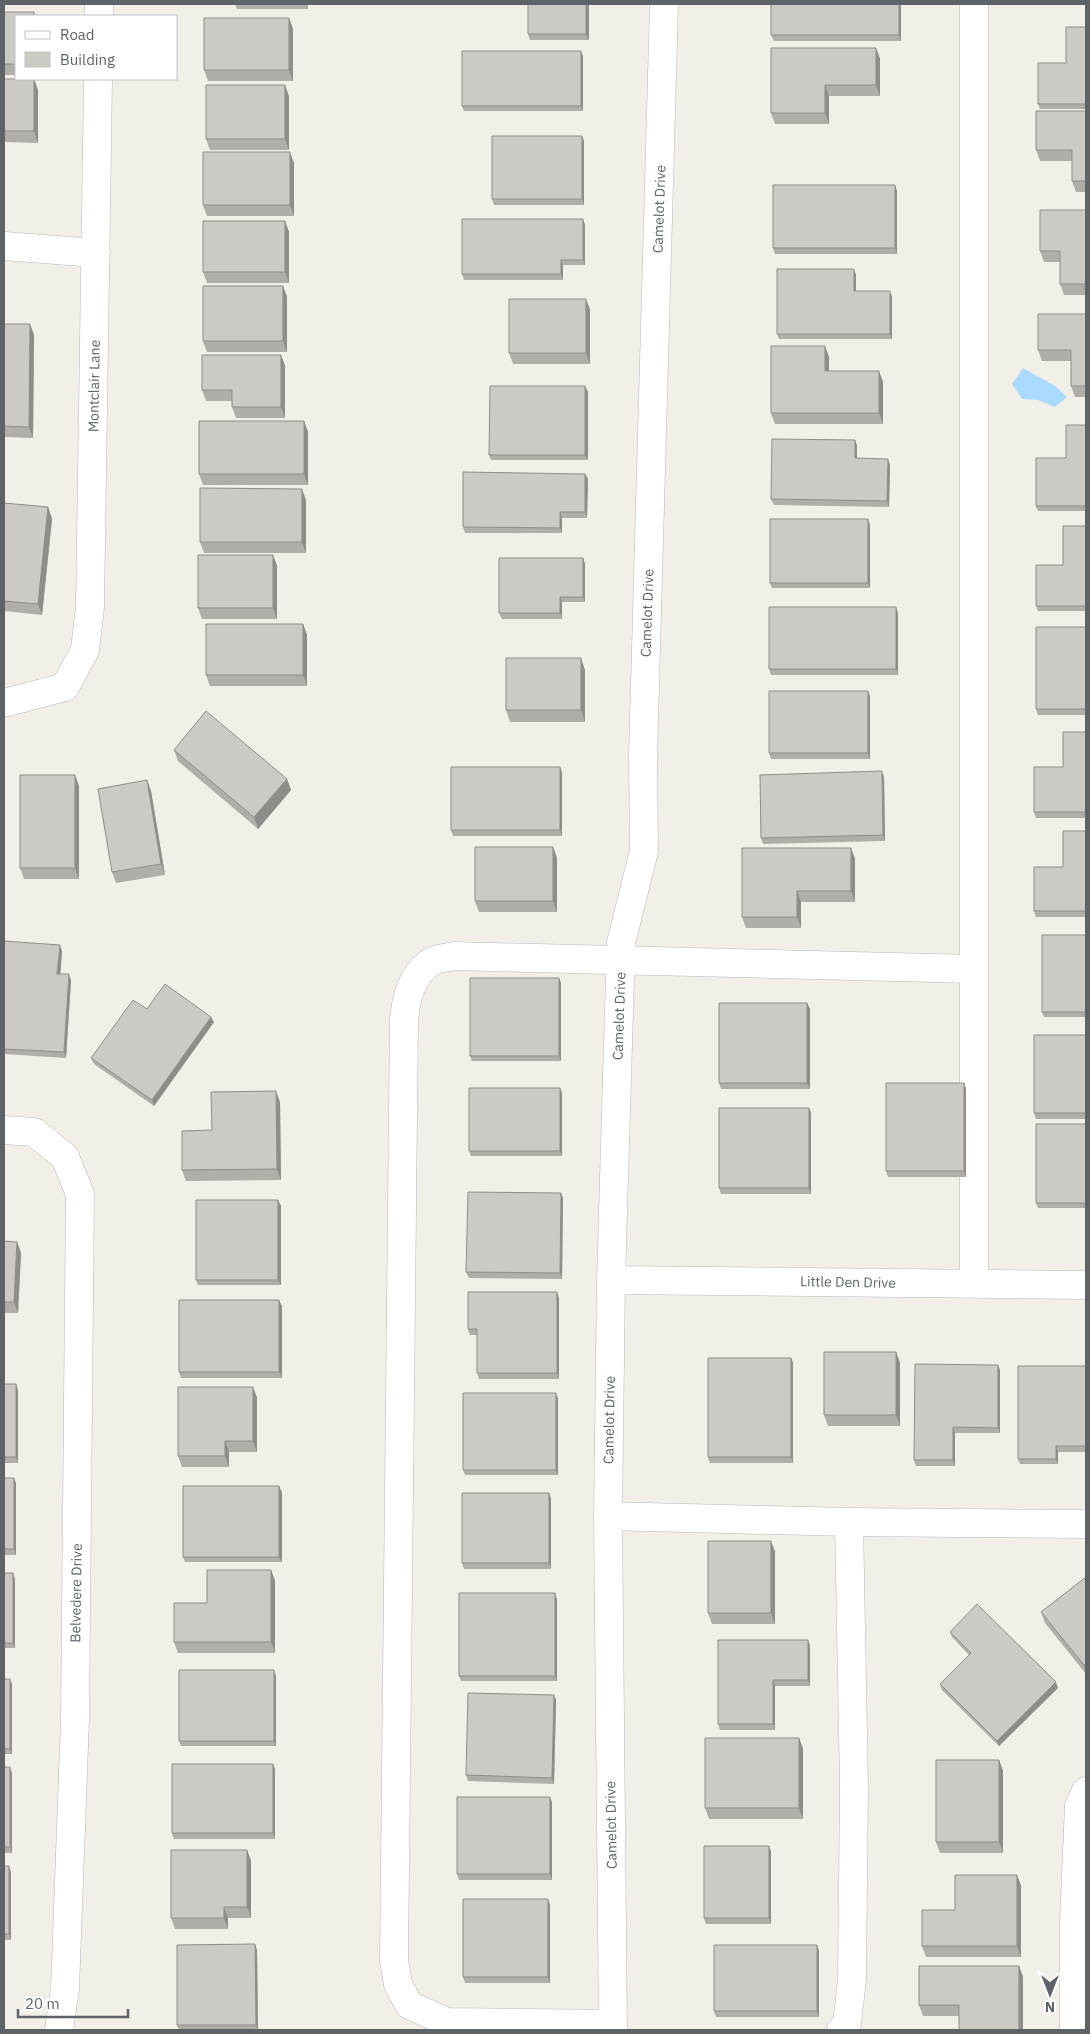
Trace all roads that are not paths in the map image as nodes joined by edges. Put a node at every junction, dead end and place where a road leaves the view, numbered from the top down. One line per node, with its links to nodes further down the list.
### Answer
1 (664, 4): 7 (street, Camelot Drive)
2 (974, 4): 8 (street)
3 (98, 80): 5 (street, Montclair Lane)
4 (4, 246): 5 (street)
5 (96, 252): 6 (street, Montclair Lane)
6 (4, 703)
7 (620, 959): 8 (street); 10 (street, Camelot Drive); 17 (street)
8 (974, 968): 11 (street)
9 (4, 1130): 18 (street, Belvedere Drive)
10 (611, 1280): 11 (street, Little Den Drive); 13 (street, Camelot Drive)
11 (974, 1283): 12 (street, Little Den Drive)
12 (1086, 1285)
13 (608, 1516): 14 (street); 17 (street, Camelot Drive)
14 (849, 1522): 15 (street); 19 (street)
15 (1086, 1524)
16 (1086, 1791): 20 (street)
17 (613, 2027)
18 (59, 2030)
19 (842, 2030)
20 (1074, 2030)

